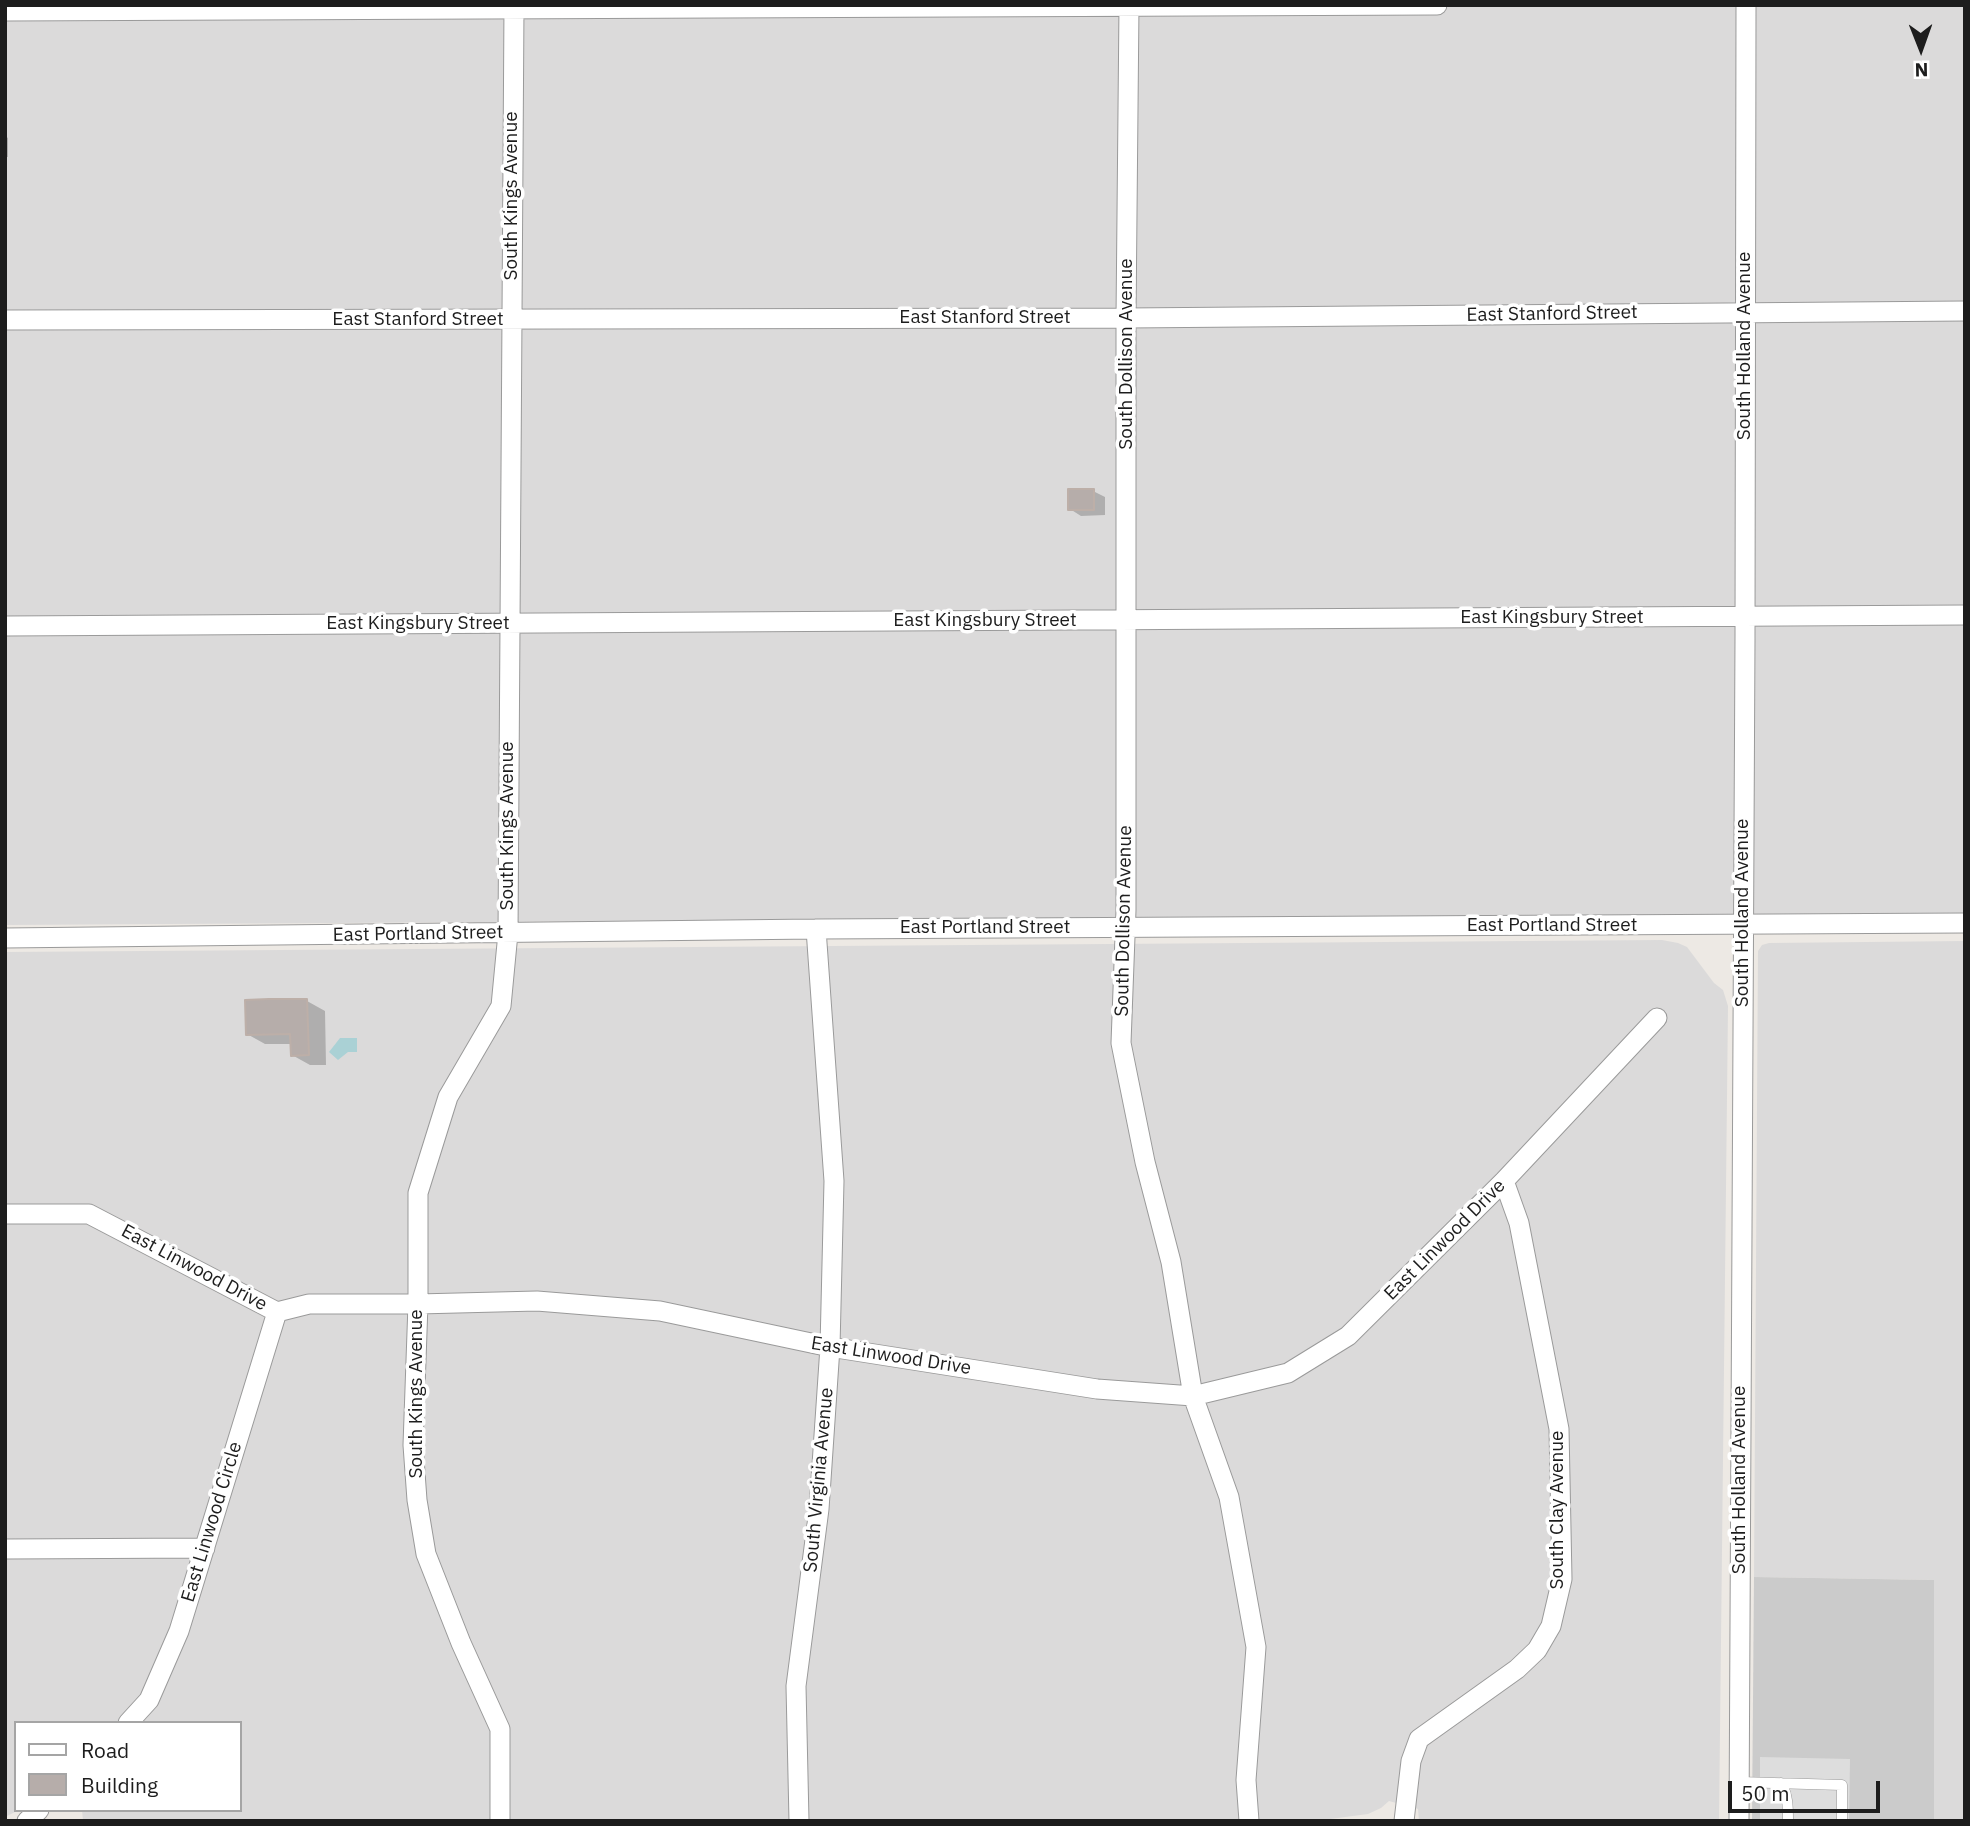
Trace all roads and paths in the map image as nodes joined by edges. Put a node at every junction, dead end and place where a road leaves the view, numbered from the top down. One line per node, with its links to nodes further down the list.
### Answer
1 (1437, 5): 3 (street)
2 (1746, 5): 7 (street, South Holland Avenue)
3 (1129, 6): 4 (street); 8 (street, South Dollison Avenue)
4 (514, 8): 5 (street); 10 (street, South Kings Avenue)
5 (5, 11)
6 (1965, 311): 7 (street, East Stanford Street)
7 (1746, 312): 8 (street, East Stanford Street); 12 (street, South Holland Avenue)
8 (1126, 318): 10 (street, East Stanford Street); 13 (street, South Dollison Avenue)
9 (5, 320): 10 (street, East Stanford Street)
10 (511, 320): 14 (street, South Kings Avenue)
11 (1965, 615): 12 (street, East Kingsbury Street)
12 (1745, 617): 13 (street, East Kingsbury Street); 17 (street, South Holland Avenue)
13 (1127, 620): 14 (street, East Kingsbury Street); 18 (street, South Dollison Avenue)
14 (509, 624): 15 (street, East Kingsbury Street); 20 (street, South Kings Avenue)
15 (5, 626)
16 (1965, 923): 17 (street, East Portland Street)
17 (1743, 926): 18 (street, East Portland Street); 32 (street, South Holland Avenue)
18 (1126, 928): 19 (street, East Portland Street); 28 (street, South Dollison Avenue)
19 (816, 929): 20 (street, East Portland Street); 27 (street, South Virginia Avenue)
20 (508, 933): 21 (street, East Portland Street); 25 (street, South Kings Avenue)
21 (5, 938)
22 (1657, 1018): 23 (street, East Linwood Drive)
23 (1504, 1181): 28 (street, East Linwood Drive); 34 (street, South Clay Avenue)
24 (5, 1214): 26 (street, East Linwood Drive)
25 (418, 1304): 26 (street, East Linwood Drive); 27 (street, East Linwood Drive); 35 (street, South Kings Avenue)
26 (277, 1312): 29 (street, East Linwood Circle)
27 (830, 1347): 28 (street, East Linwood Drive); 36 (street, South Virginia Avenue)
28 (1193, 1396): 37 (street, South Dollison Avenue)
29 (205, 1548): 30 (street); 31 (street, East Linwood Circle)
30 (5, 1549)
31 (130, 1721)
32 (1739, 1782): 33 (lane); 38 (street, South Holland Avenue)
33 (1781, 1783): 39 (lane); 40 (lane)
34 (1399, 1820)
35 (500, 1821)
36 (799, 1821)
37 (1249, 1821)
38 (1739, 1821)
39 (1788, 1821)
40 (1842, 1821)

